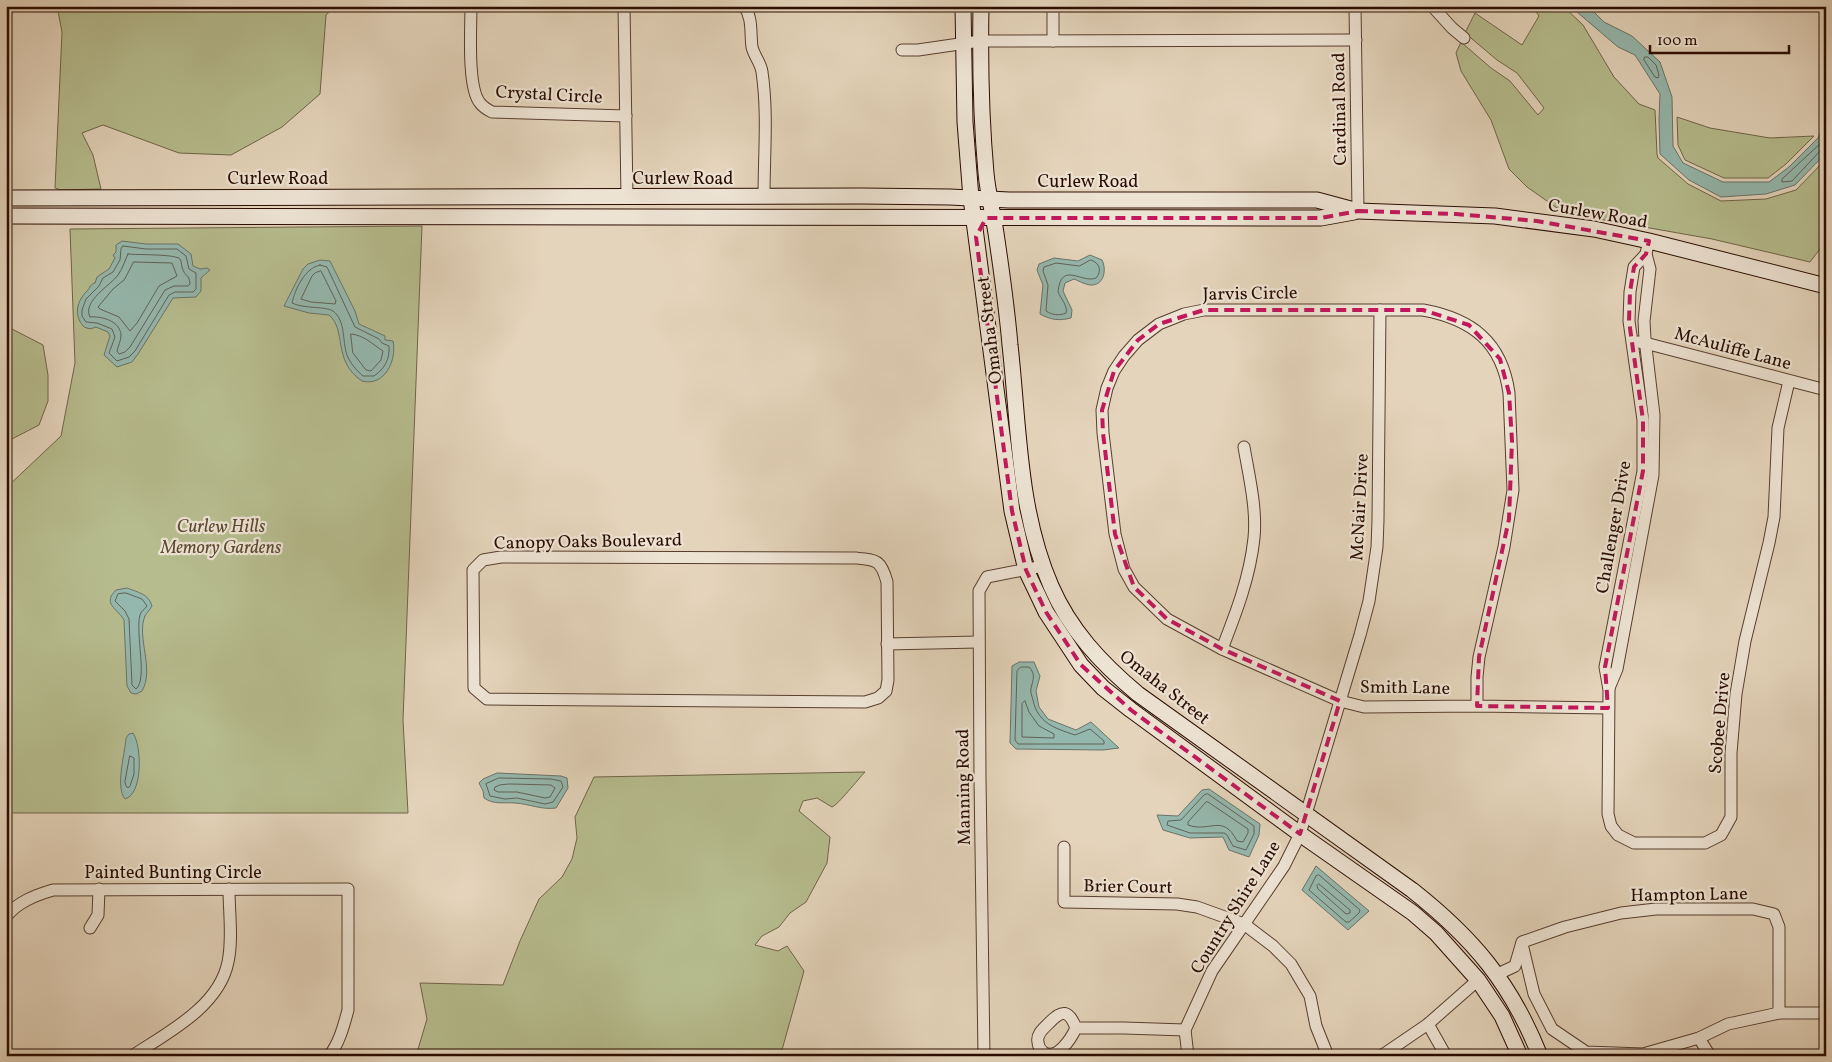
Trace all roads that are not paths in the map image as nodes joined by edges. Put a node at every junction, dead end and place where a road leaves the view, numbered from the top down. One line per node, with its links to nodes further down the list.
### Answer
1 (471, 6): 16 (street, Crystal Circle)
2 (624, 6): 16 (street, Crystal Circle)
3 (744, 6): 17 (street)
4 (963, 6): 13 (main road, Omaha Street)
5 (981, 6): 12 (main road, Omaha Street)
6 (1053, 6): 11 (street)
7 (1355, 6): 10 (street, Cardinal Road)
8 (1432, 6): 9 (street)
9 (1464, 38)
10 (1356, 40): 11 (street); 23 (street, Cardinal Road)
11 (1053, 41): 12 (street)
12 (980, 42): 13 (street); 22 (main road, Omaha Street)
13 (963, 44): 14 (street); 15 (main road, Omaha Street)
14 (902, 50)
15 (964, 78): 19 (main road); 22 (main road, Omaha Street)
16 (626, 116): 21 (street, Crystal Circle)
17 (764, 196): 18 (main road, Curlew Road); 21 (main road, Curlew Road)
18 (796, 196): 19 (main road, Curlew Road); 26 (main road)
19 (950, 197): 22 (main road, Curlew Road)
20 (6, 198): 21 (main road, Curlew Road)
21 (627, 198): 25 (main road)
22 (985, 209): 23 (main road, Curlew Road); 23 (main road, Curlew Road); 27 (main road, Curlew Road); 28 (main road, Omaha Street); 38 (main road, Omaha Street)
23 (1358, 211): 29 (main road, Curlew Road)
24 (6, 216): 25 (main road, Curlew Road)
25 (520, 216): 26 (main road, Curlew Road)
26 (701, 217): 27 (main road, Curlew Road)
27 (812, 218): 28 (main road)
28 (976, 237): 39 (main road, Omaha Street)
29 (1648, 247): 30 (main road, Curlew Road); 32 (street, Challenger Drive); 33 (street, Challenger Drive)
30 (1826, 286)
31 (1380, 310): 42 (street, Jarvis Circle); 43 (street, McNair Drive); 44 (street, Jarvis Circle)
32 (1632, 342): 33 (street, McAuliffe Lane); 36 (street, Challenger Drive)
33 (1645, 342): 34 (street, McAuliffe Lane); 36 (street, Challenger Drive)
34 (1789, 381): 35 (street, McAuliffe Lane); 45 (street, Scobee Drive)
35 (1826, 390)
36 (1649, 415): 45 (street, Challenger Drive)
37 (1244, 447): 42 (street)
38 (1043, 566): 39 (street, Manning Road); 46 (main road, Omaha Street)
39 (1026, 570): 40 (street, Manning Road); 47 (main road, Omaha Street)
40 (978, 642): 41 (street); 65 (street, Manning Road)
41 (887, 644): 41 (street, Canopy Oaks Boulevard)
42 (1222, 649): 43 (street, Jarvis Circle)
43 (1340, 701): 44 (street, Smith Lane); 46 (street, Smith Lane)
44 (1477, 706): 45 (street, Smith Lane)
45 (1608, 708)
46 (1306, 815): 47 (street, Smith Lane); 55 (main road, Omaha Street)
47 (1300, 834): 52 (street, Country Shire Lane); 56 (main road, Omaha Street)
48 (1064, 847): 52 (street, Brier Court)
49 (99, 889): 50 (street, Painted Bunting Circle); 51 (street, Painted Bunting Circle); 53 (street)
50 (229, 890): 63 (street); 64 (street, Painted Bunting Circle)
51 (6, 917)
52 (1244, 924): 61 (street, Country Shire Lane); 67 (street)
53 (90, 928)
54 (1522, 942): 55 (street); 57 (street, Hampton Lane); 62 (street)
55 (1498, 974): 71 (main road, Omaha Street)
56 (1478, 980): 59 (street); 70 (main road, Omaha Street)
57 (1779, 1013): 58 (street); 62 (street)
58 (1826, 1013)
59 (1428, 1024): 68 (street); 69 (street)
60 (1076, 1028): 61 (street)
61 (1185, 1030): 66 (street)
62 (1699, 1038): 72 (street)
63 (132, 1056)
64 (329, 1056)
65 (984, 1056)
66 (1188, 1056)
67 (1328, 1056)
68 (1381, 1056)
69 (1446, 1056)
70 (1520, 1056)
71 (1540, 1056)
72 (1710, 1056)

